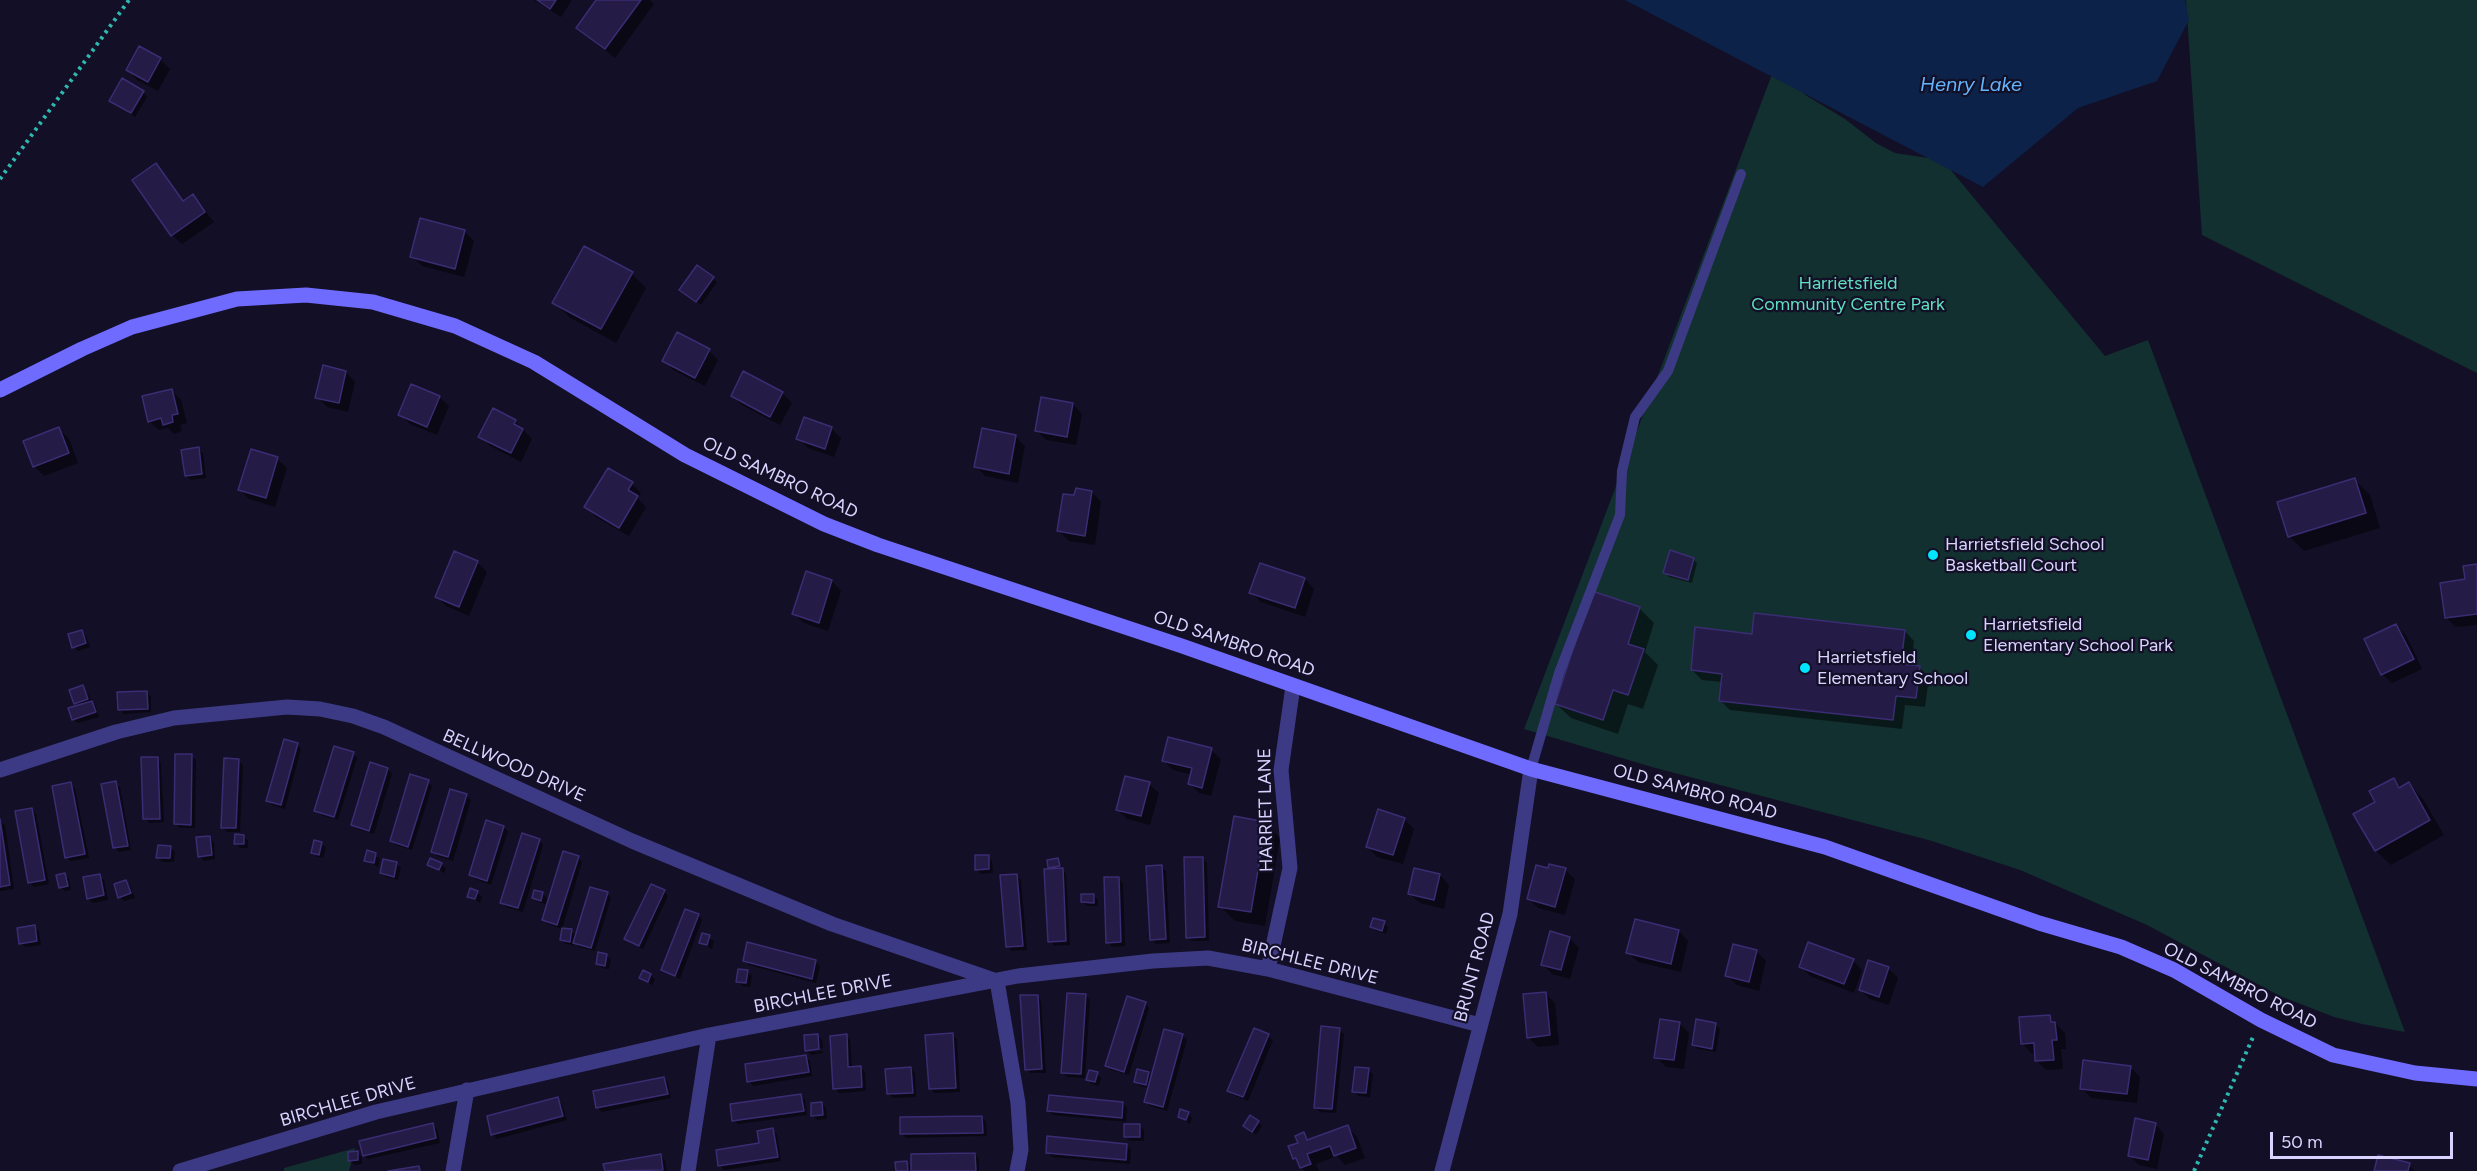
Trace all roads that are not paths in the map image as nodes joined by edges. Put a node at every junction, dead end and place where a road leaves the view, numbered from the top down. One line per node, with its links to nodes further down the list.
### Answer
1 (1741, 174): 4 (lane)
2 (0, 390): 3 (main road, OLD SAMBRO ROAD)
3 (1293, 686): 4 (main road, OLD SAMBRO ROAD); 6 (street, HARRIET LANE)
4 (1531, 769): 8 (street, BRUNT ROAD); 10 (main road, OLD SAMBRO ROAD)
5 (0, 770): 7 (street, BELLWOOD DRIVE)
6 (1268, 969): 7 (street, BIRCHLEE DRIVE); 8 (street, BIRCHLEE DRIVE)
7 (997, 981): 9 (street, BIRCHLEE DRIVE); 15 (street)
8 (1480, 1025): 16 (street, BRUNT ROAD)
9 (710, 1035): 11 (street, BIRCHLEE DRIVE); 14 (street)
10 (2477, 1079)
11 (467, 1090): 12 (street, BIRCHLEE DRIVE); 13 (street)
12 (180, 1171)
13 (453, 1171)
14 (688, 1171)
15 (1017, 1171)
16 (1442, 1171)

